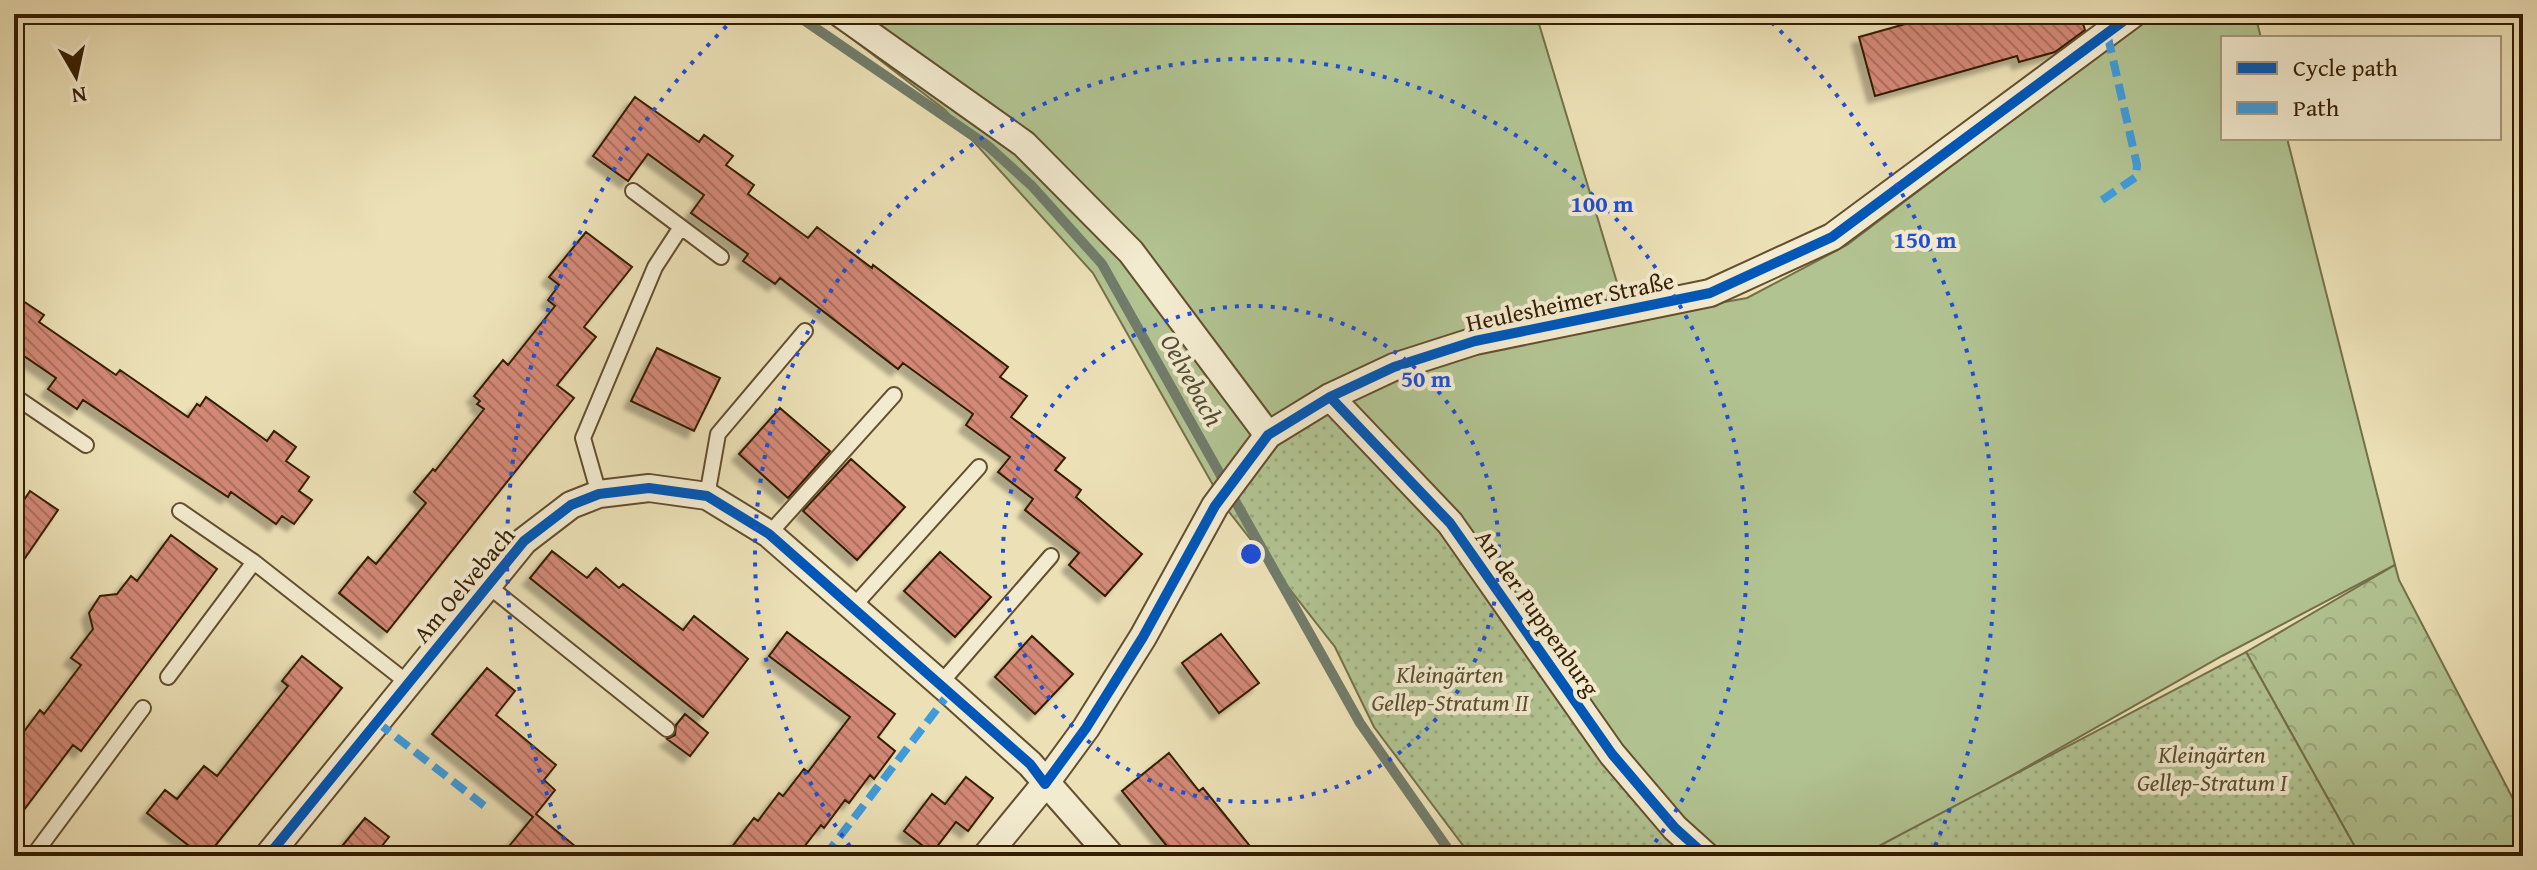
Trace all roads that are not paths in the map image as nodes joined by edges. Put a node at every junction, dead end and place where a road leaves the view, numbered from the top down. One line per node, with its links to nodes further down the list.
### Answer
1 (841, 14): 10 (street)
2 (2133, 14): 9 (street, Heulesheimer Straße)
3 (633, 191): 4 (lane)
4 (681, 227): 5 (lane); 13 (lane)
5 (721, 257)
6 (805, 331): 14 (lane)
7 (894, 395): 16 (lane)
8 (14, 396): 11 (lane)
9 (1330, 397): 10 (street, Heulesheimer Straße); 31 (street, An der Puppenburg)
10 (1268, 435): 26 (street, Heulesheimer Straße)
11 (86, 445)
12 (979, 467): 20 (lane)
13 (599, 494): 14 (street, Am Oelvebach); 19 (street, Am Oelvebach)
14 (707, 496): 16 (street, Am Oelvebach)
15 (180, 511): 18 (lane)
16 (769, 534): 20 (street, Am Oelvebach)
17 (1051, 556): 23 (lane)
18 (254, 562): 21 (lane); 22 (lane)
19 (487, 585): 22 (street, Am Oelvebach); 25 (lane, Am Oelvebach)
20 (852, 608): 23 (street, Am Oelvebach)
21 (168, 677)
22 (408, 683): 28 (street, Am Oelvebach)
23 (940, 684): 26 (street, Am Oelvebach)
24 (143, 708): 27 (lane)
25 (667, 729)
26 (1045, 784): 29 (street, Heulesheimer Straße); 30 (street, Am Oelvebach)
27 (33, 856)
28 (270, 856)
29 (986, 856)
30 (1111, 856)
31 (1706, 856)

